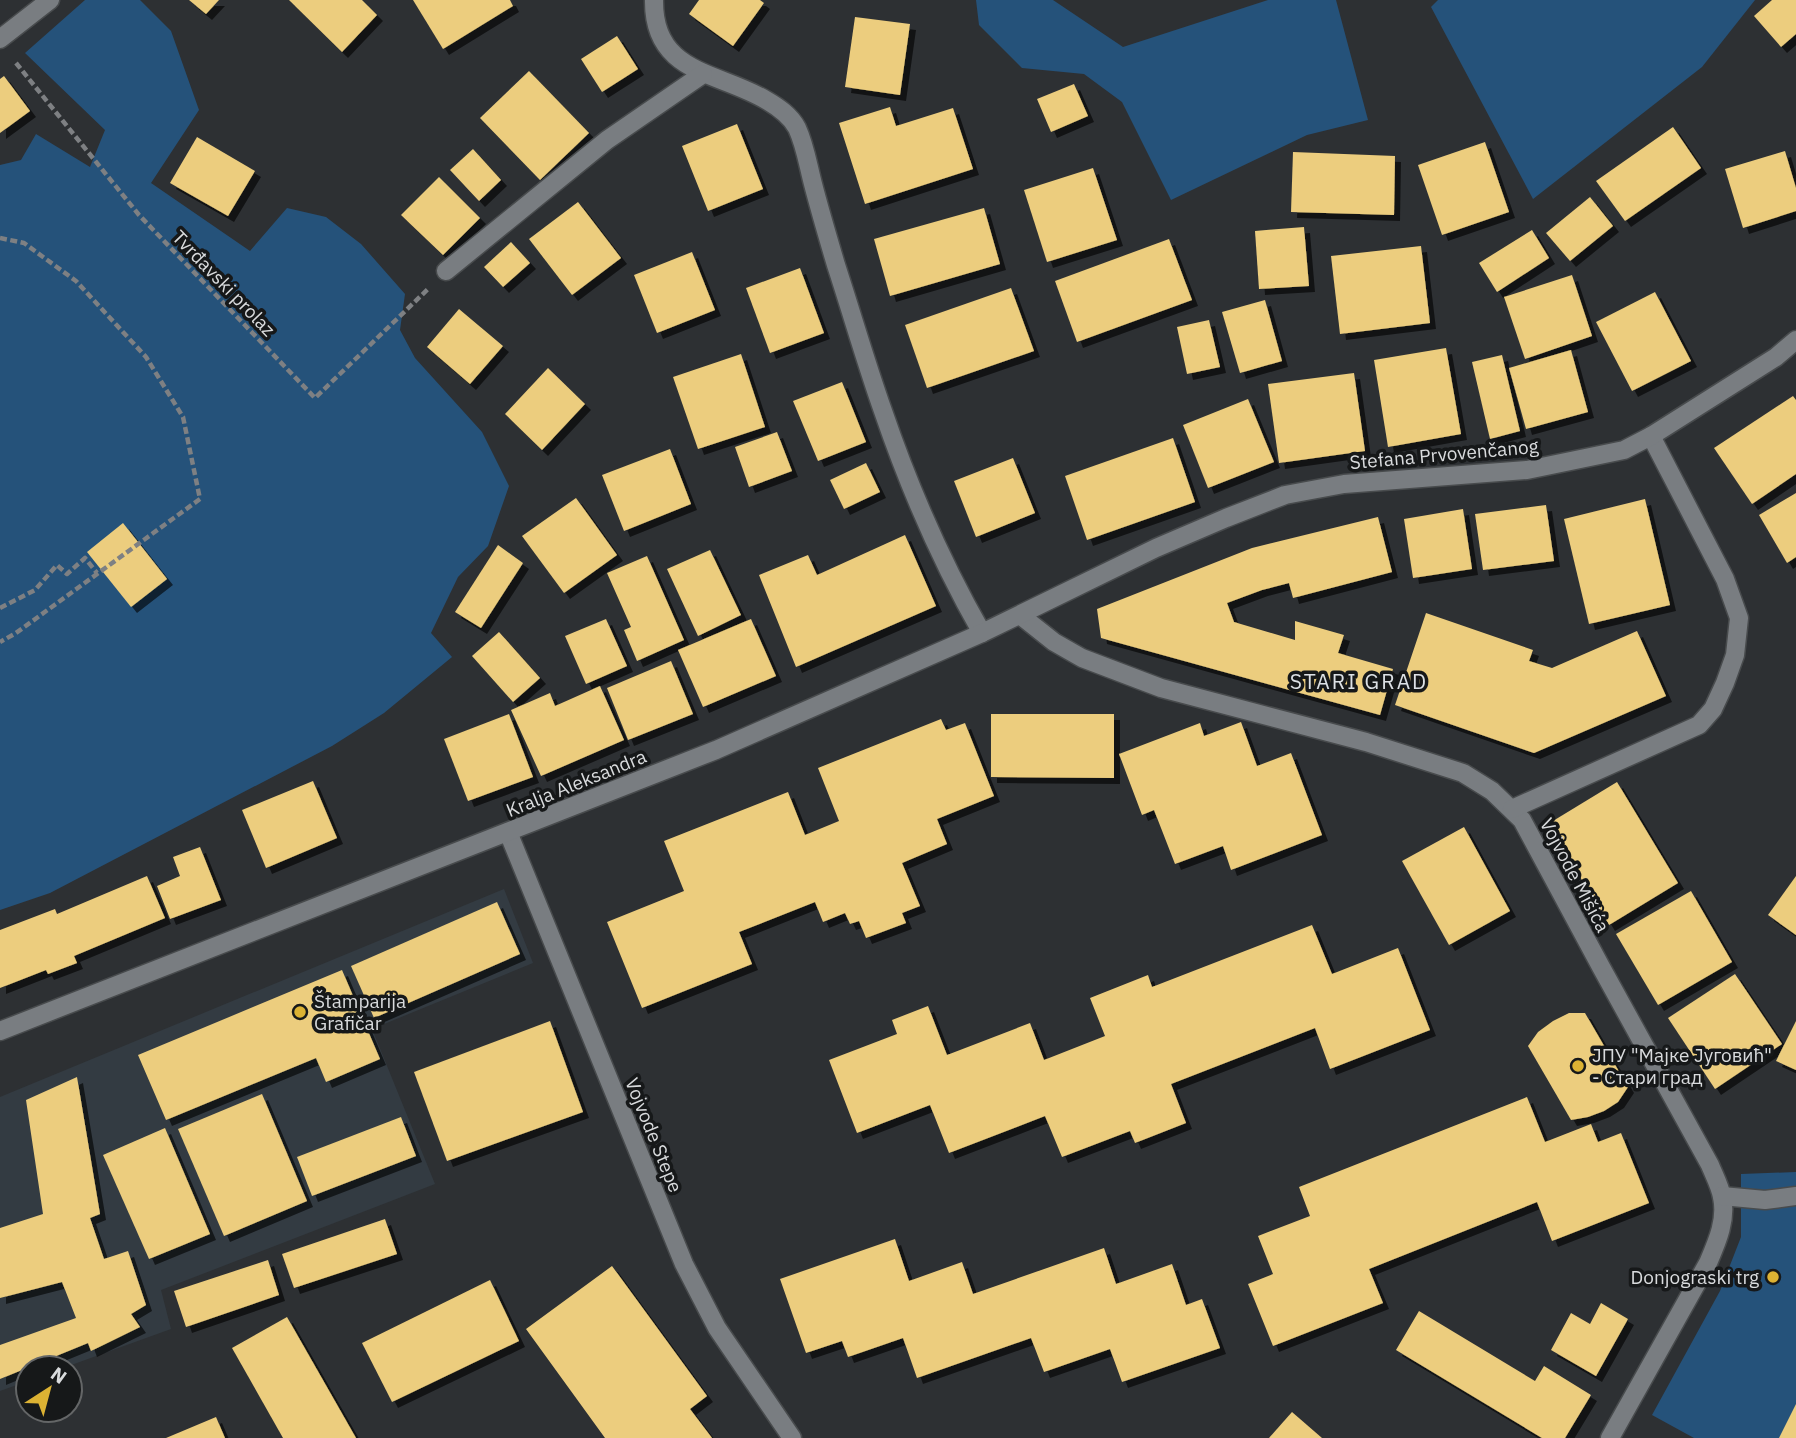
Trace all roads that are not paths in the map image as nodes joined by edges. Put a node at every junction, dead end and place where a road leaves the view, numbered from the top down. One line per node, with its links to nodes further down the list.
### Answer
1 (50, 0): 3 (street)
2 (654, 0): 4 (street)
3 (4, 47)
4 (704, 74): 5 (street); 10 (street)
5 (446, 271)
6 (1796, 340): 7 (street, Stefana Prvovenčanog)
7 (1651, 436): 8 (street, Stefana Prvovenčanog); 11 (street)
8 (1156, 548): 9 (street, Kralja Aleksandra)
9 (1020, 615): 10 (street, Kralja Aleksandra); 11 (street, Vojvode Mišića)
10 (982, 633): 12 (street, Kralja Aleksandra)
11 (1512, 809): 14 (street, Vojvode Mišića)
12 (508, 832): 13 (street, Kralja Aleksandra); 16 (street, Vojvode Stepe)
13 (0, 1031)
14 (1723, 1196): 15 (street); 17 (street, Vojvode Mišića)
15 (1796, 1196)
16 (792, 1438)
17 (1610, 1438)

